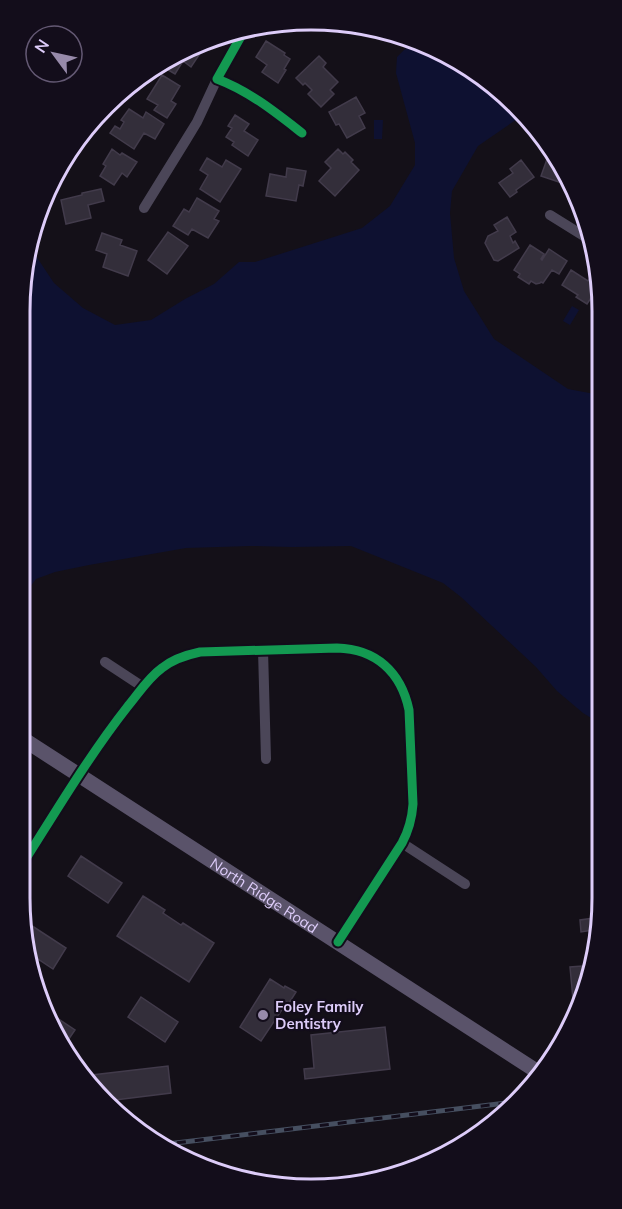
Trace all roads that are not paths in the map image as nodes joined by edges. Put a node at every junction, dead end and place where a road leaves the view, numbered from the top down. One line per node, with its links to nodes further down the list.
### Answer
1 (239, 40): 2 (street)
2 (216, 79): 3 (street); 4 (street)
3 (302, 133)
4 (144, 208)
5 (550, 214): 6 (street)
6 (581, 234)
7 (263, 650): 9 (street); 11 (street); 13 (street)
8 (105, 662): 9 (street)
9 (143, 687): 12 (street)
10 (30, 744): 12 (main road, North Ridge Road)
11 (266, 759)
12 (79, 776): 14 (street); 16 (main road, North Ridge Road)
13 (402, 843): 15 (street); 16 (street)
14 (30, 852)
15 (465, 884)
16 (338, 942): 17 (main road, North Ridge Road)
17 (534, 1069)

